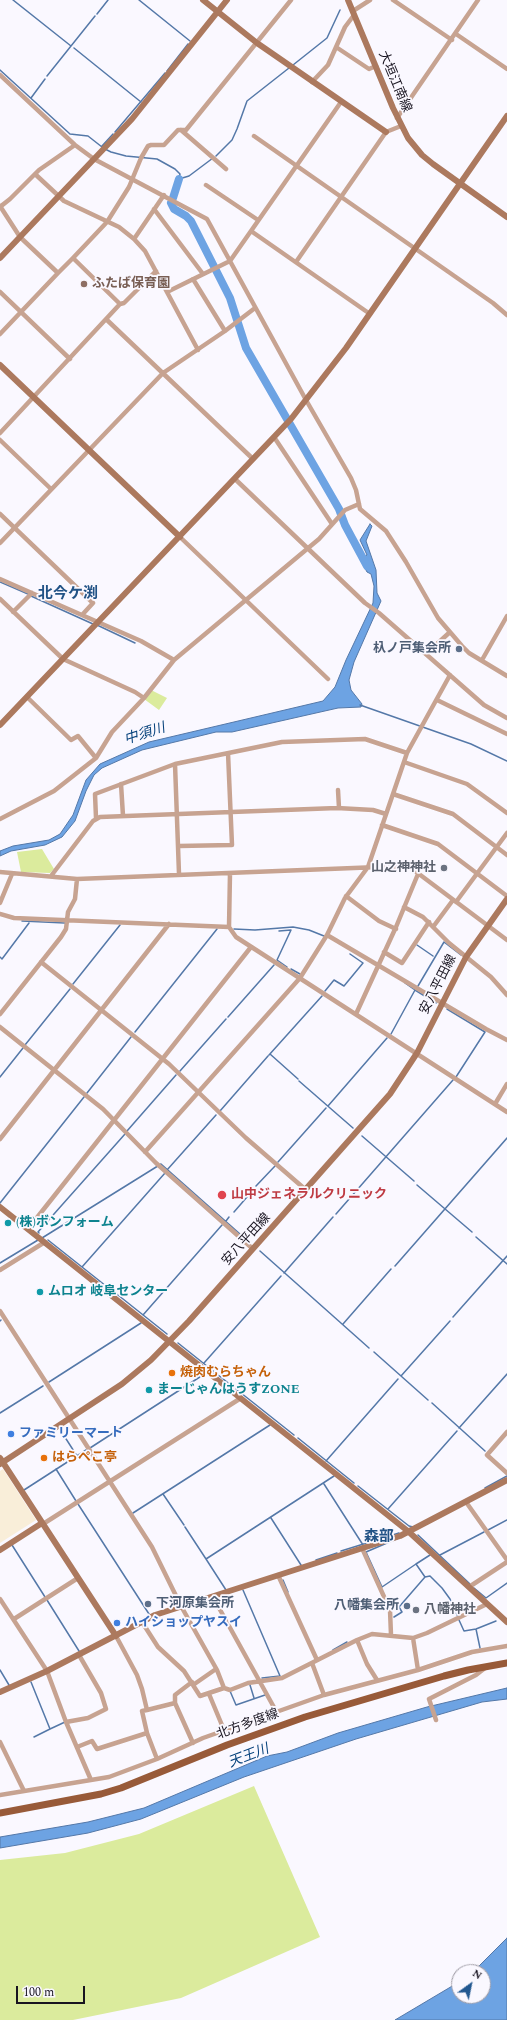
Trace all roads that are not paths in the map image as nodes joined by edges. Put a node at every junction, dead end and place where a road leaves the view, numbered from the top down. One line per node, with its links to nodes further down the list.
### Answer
1 (203, 0): 8 (street)
2 (227, 0): 8 (street)
3 (291, 0): 12 (street)
4 (348, 0): 9 (street, 大垣江南線)
5 (370, 0): 9 (street)
6 (393, 0): 11 (street)
7 (478, 0): 10 (street)
8 (218, 12): 12 (street); 26 (street)
9 (354, 13): 13 (street); 14 (street, 大垣江南線)
10 (456, 34): 11 (street); 15 (street)
11 (452, 40): 20 (street)
12 (257, 43): 17 (street); 22 (street)
13 (336, 46): 14 (street); 17 (street)
14 (376, 66): 20 (street, 大垣江南線)
15 (507, 69)
16 (0, 75): 25 (street)
17 (312, 82): 18 (street)
18 (341, 102): 23 (street); 27 (street)
19 (507, 116): 31 (street)
20 (398, 118): 21 (street, 大垣江南線)
21 (401, 126): 23 (street); 31 (street, 大垣江南線)
22 (181, 130): 28 (street); 30 (street)
23 (386, 132): 35 (street)
24 (254, 136): 27 (street)
25 (75, 145): 26 (street); 29 (street)
26 (94, 159): 30 (street); 34 (street)
27 (297, 166): 35 (street); 39 (street)
28 (226, 169)
29 (35, 174): 34 (street); 36 (street)
30 (132, 179): 33 (street); 40 (street)
31 (459, 184): 38 (street, 大垣江南線); 44 (street)
32 (206, 185): 39 (street)
33 (164, 195): 37 (street); 47 (street)
34 (59, 197): 40 (street); 42 (street)
35 (341, 197): 44 (street); 48 (street)
36 (0, 206): 42 (street)
37 (154, 210): 43 (street); 51 (street)
38 (507, 217)
39 (258, 220): 41 (street)
40 (107, 222): 43 (street); 46 (street)
41 (251, 231): 47 (street); 48 (street)
42 (20, 237): 45 (street); 50 (street)
43 (134, 239): 49 (street)
44 (415, 249): 58 (street); 59 (street)
45 (0, 258)
46 (73, 258): 50 (street); 55 (street)
47 (230, 261): 51 (street); 56 (street)
48 (296, 262): 58 (street)
49 (156, 271): 54 (street); 55 (street)
50 (58, 274): 57 (street)
51 (203, 274): 52 (street)
52 (193, 279): 54 (street); 61 (street)
53 (0, 292): 57 (street)
54 (167, 292): 63 (street)
55 (120, 304): 60 (street)
56 (255, 308): 61 (street); 68 (street)
57 (21, 312): 62 (street); 64 (street)
58 (370, 314): 68 (street)
59 (507, 315)
60 (107, 320): 64 (street); 66 (street)
61 (225, 331): 63 (street)
62 (0, 334)
63 (198, 350): 66 (street)
64 (70, 359): 67 (street)
65 (0, 365): 67 (street)
66 (163, 373): 72 (street); 73 (street)
67 (34, 397): 69 (street); 72 (street)
68 (306, 400): 70 (street); 76 (street)
69 (0, 433)
70 (274, 437): 73 (street); 78 (street)
71 (0, 440): 75 (street)
72 (89, 450): 75 (street); 80 (street)
73 (253, 460): 74 (street)
74 (235, 479): 80 (street); 82 (street)
75 (51, 489): 79 (street)
76 (359, 504): 78 (street); 91 (street)
77 (0, 514): 79 (street)
78 (332, 524): 82 (street)
79 (14, 527): 81 (street); 88 (street)
80 (180, 537): 86 (street); 90 (street)
81 (0, 543)
82 (308, 548): 86 (street); 92 (street)
83 (0, 579): 84 (street)
84 (32, 593): 87 (street); 88 (street)
85 (0, 599): 87 (street)
86 (245, 599): 94 (street); 98 (street)
87 (13, 612): 93 (street)
88 (82, 616): 90 (street)
89 (507, 616): 95 (street)
90 (98, 622): 93 (street); 94 (street)
91 (450, 632): 92 (street); 95 (street)
92 (426, 654): 96 (street)
93 (63, 659): 99 (street); 100 (street)
94 (174, 660): 100 (street)
95 (482, 660): 97 (street)
96 (450, 675): 101 (street); 102 (street)
97 (507, 676)
98 (328, 679)
99 (27, 697): 103 (street); 107 (street)
100 (144, 698): 107 (street)
101 (436, 700): 104 (street); 106 (street)
102 (507, 718)
103 (0, 725)
104 (507, 734)
105 (228, 753): 106 (street); 109 (street); 114 (street)
106 (407, 753): 108 (street)
107 (96, 758): 120 (street)
108 (404, 762): 112 (street); 115 (street)
109 (175, 764): 110 (street); 116 (street)
110 (121, 784): 118 (street); 119 (street)
111 (338, 790): 113 (street)
112 (393, 794): 117 (street); 124 (street)
113 (339, 808): 114 (street); 117 (street)
114 (231, 812): 116 (street); 123 (street)
115 (507, 813)
116 (177, 814): 118 (street); 123 (street)
117 (386, 814): 121 (street)
118 (123, 816): 119 (street)
119 (96, 818): 133 (street)
120 (0, 819)
121 (382, 825): 126 (street); 132 (street)
122 (507, 833): 124 (street)
123 (178, 846): 130 (street)
124 (497, 847): 125 (street); 132 (street)
125 (507, 855)
126 (368, 868): 128 (street); 131 (street); 135 (street)
127 (0, 872): 129 (street)
128 (230, 873): 130 (street); 146 (street)
129 (12, 874): 133 (street); 138 (street)
130 (179, 874): 134 (street)
131 (418, 874): 137 (street); 139 (street)
132 (477, 874): 136 (street); 137 (street)
133 (50, 876): 134 (street)
134 (77, 879): 141 (street)
135 (346, 896): 147 (street); 148 (street)
136 (507, 897): 144 (street, 安八平田線)
137 (455, 901): 144 (street); 145 (street)
138 (0, 903)
139 (404, 907): 142 (street); 147 (street)
140 (0, 914): 141 (street)
141 (66, 920): 143 (street); 153 (street)
142 (429, 922): 145 (street); 151 (street)
143 (169, 924): 146 (street); 158 (street)
144 (487, 925): 149 (street); 152 (street, 安八平田線)
145 (433, 926): 152 (street)
146 (229, 927): 150 (street)
147 (396, 929): 151 (street)
148 (327, 935): 154 (street); 155 (street)
149 (507, 940)
150 (251, 947): 155 (street); 164 (street)
151 (384, 952): 154 (street)
152 (466, 957): 156 (street); 157 (street, 安八平田線)
153 (41, 962): 158 (street); 159 (street)
154 (378, 965): 157 (street); 160 (street)
155 (300, 978): 160 (street); 167 (street)
156 (507, 995)
157 (442, 1003): 162 (street); 163 (street, 安八平田線)
158 (102, 1010): 164 (street); 165 (street)
159 (0, 1014)
160 (356, 1014): 163 (street)
161 (0, 1027): 165 (street)
162 (507, 1040)
163 (417, 1053): 168 (street); 173 (street, 安八平田線)
164 (163, 1059): 167 (street); 170 (street)
165 (54, 1070): 170 (street); 171 (street)
166 (507, 1084): 168 (street)
167 (198, 1093): 172 (street); 173 (street)
168 (495, 1104): 169 (street)
169 (507, 1112)
170 (114, 1121): 172 (street); 175 (street)
171 (0, 1139)
172 (145, 1152): 177 (street)
173 (306, 1190): 177 (street, 安八平田線)
174 (0, 1207): 175 (street)
175 (28, 1229): 176 (street)
176 (42, 1240): 178 (street); 180 (street)
177 (253, 1249): 180 (street, 安八平田線)
178 (0, 1270)
179 (0, 1312): 182 (street)
180 (170, 1342): 181 (street); 182 (street, 安八平田線)
181 (240, 1398): 187 (street); 190 (street)
182 (69, 1418): 184 (street, 安八平田線); 187 (street)
183 (507, 1432): 185 (street)
184 (1, 1461): 189 (street)
185 (507, 1473)
186 (507, 1480): 188 (street)
187 (110, 1482): 189 (street); 200 (street)
188 (466, 1502): 190 (street); 193 (street)
189 (42, 1523): 192 (street); 195 (street)
190 (409, 1532): 191 (street); 196 (street)
191 (362, 1548): 194 (street); 204 (street)
192 (0, 1550)
193 (507, 1561): 196 (street)
194 (278, 1575): 197 (street); 210 (street)
195 (78, 1578): 201 (street); 205 (street)
196 (469, 1587): 199 (street)
197 (213, 1597): 200 (street); 218 (street)
198 (0, 1599): 201 (street)
199 (487, 1604): 202 (street); 206 (street)
200 (181, 1606): 203 (street); 214 (street)
201 (14, 1619): 216 (street)
202 (506, 1619)
203 (142, 1622): 205 (street); 219 (street)
204 (391, 1635): 206 (street); 207 (street)
205 (116, 1636): 209 (street); 225 (street)
206 (413, 1638): 215 (street)
207 (357, 1640): 210 (street); 217 (street)
208 (507, 1646): 215 (street)
209 (79, 1655): 216 (street); 228 (street)
210 (317, 1660): 211 (street)
211 (312, 1663): 218 (street); 223 (street)
212 (507, 1663): 213 (main road, 北方多度線)
213 (486, 1667): 227 (street); 238 (main road, 北方多度線)
214 (216, 1669): 219 (street); 220 (street)
215 (418, 1670): 217 (street)
216 (47, 1671): 221 (street); 228 (street)
217 (377, 1680): 223 (street)
218 (260, 1681): 220 (street); 226 (street)
219 (192, 1683): 222 (street); 224 (street)
220 (224, 1688): 222 (street)
221 (0, 1692)
222 (209, 1694): 229 (street)
223 (324, 1695): 226 (street)
224 (176, 1703): 225 (street); 232 (street)
225 (148, 1710): 230 (street)
226 (276, 1712): 229 (street)
227 (436, 1720)
228 (66, 1722): 233 (street)
229 (224, 1730): 232 (street)
230 (147, 1733): 233 (street); 234 (street)
231 (0, 1742): 236 (street)
232 (193, 1743): 234 (street)
233 (76, 1747): 235 (street)
234 (157, 1759): 235 (street)
235 (91, 1780): 236 (street)
236 (24, 1791): 237 (street)
237 (0, 1795)
238 (0, 1813)

